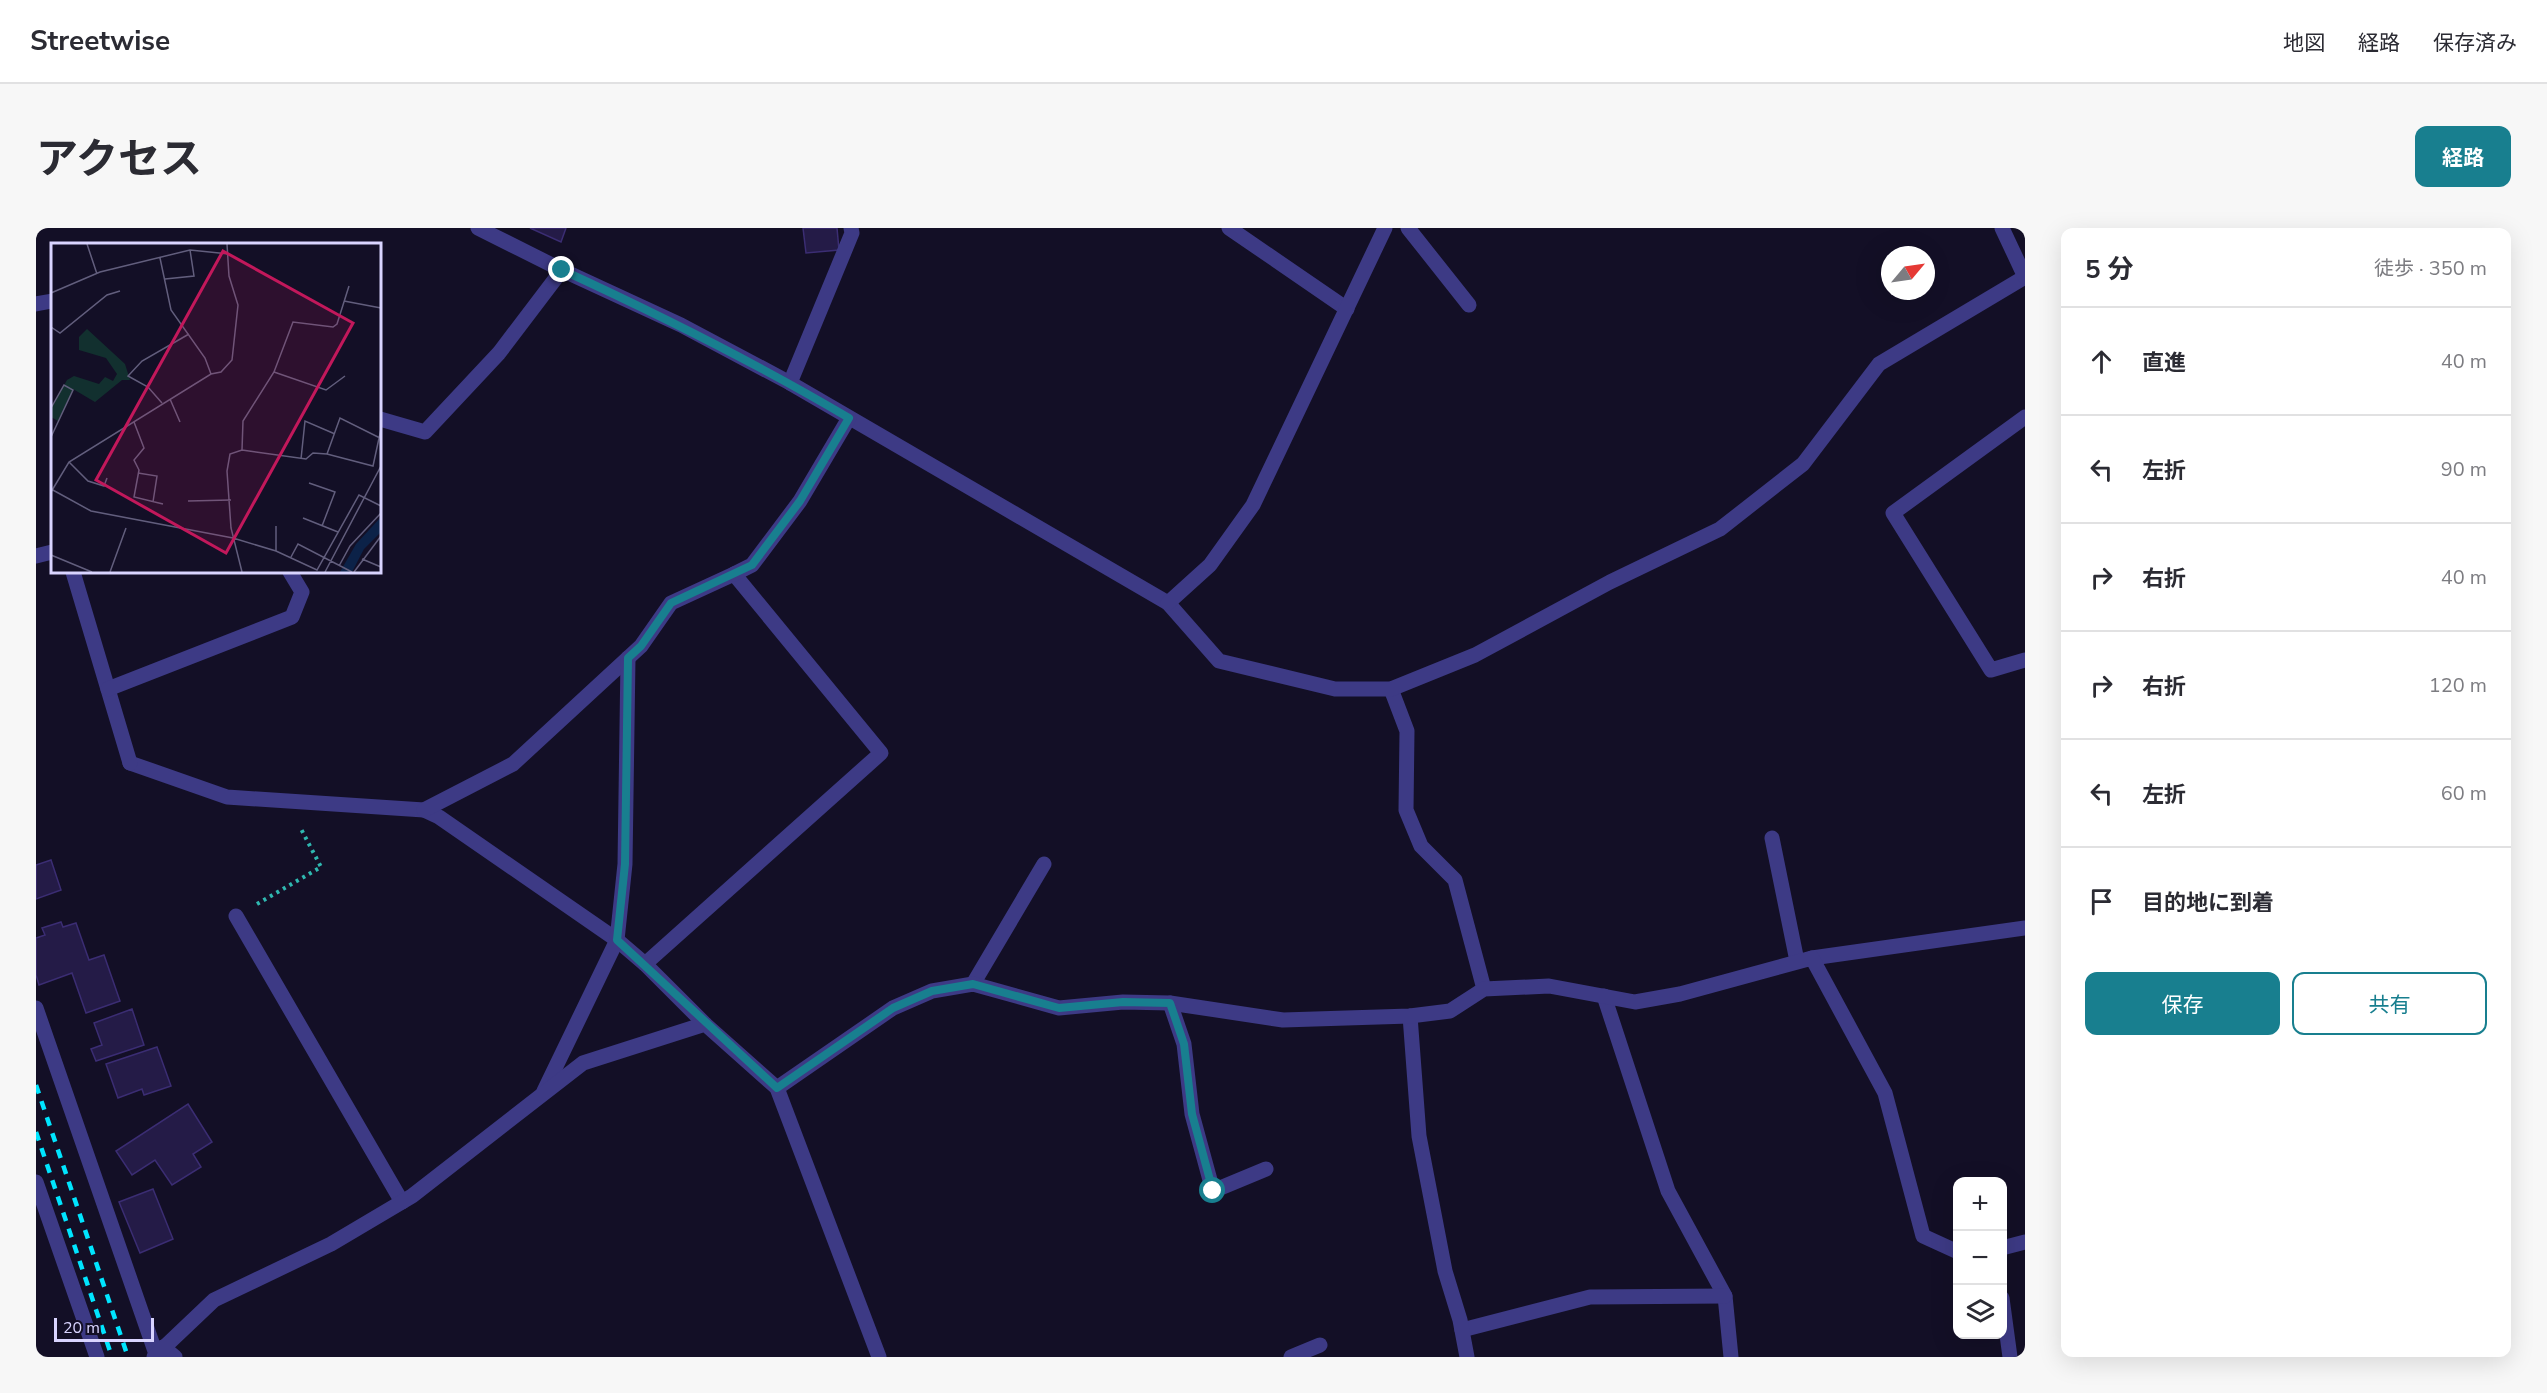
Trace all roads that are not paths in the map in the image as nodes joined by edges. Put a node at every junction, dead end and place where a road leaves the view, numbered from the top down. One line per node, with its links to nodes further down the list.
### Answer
1 (478, 228): 7 (street)
2 (851, 228): 13 (street)
3 (1229, 228): 12 (street)
4 (1385, 228): 12 (street)
5 (1408, 228): 11 (street)
6 (2002, 228): 8 (street)
7 (562, 270): 13 (street); 16 (street)
8 (2025, 278): 26 (street)
9 (51, 301): 10 (street)
10 (36, 304)
11 (1469, 305)
12 (1347, 309): 22 (street)
13 (790, 383): 15 (street)
14 (2025, 417): 24 (street)
15 (849, 418): 21 (street); 22 (street)
16 (381, 419)
17 (51, 552): 18 (street)
18 (36, 556)
19 (73, 573): 25 (street)
20 (291, 573): 25 (street)
21 (734, 574): 23 (street); 34 (street)
22 (1168, 603): 26 (street)
23 (628, 658): 27 (street); 32 (street)
24 (2025, 660)
25 (108, 689): 27 (street)
26 (1391, 690): 36 (street)
27 (424, 810): 32 (street)
28 (1772, 838): 33 (street)
29 (1044, 864): 35 (street)
30 (236, 916): 46 (street)
31 (2025, 928): 33 (street)
32 (617, 940): 34 (street); 43 (street)
33 (1804, 959): 37 (street); 49 (street)
34 (645, 963): 41 (street)
35 (973, 984): 38 (street); 42 (street)
36 (1484, 989): 37 (street); 40 (street)
37 (1604, 996): 50 (street)
38 (1170, 1003): 40 (street); 44 (street)
39 (36, 1008): 54 (street)
40 (1410, 1016): 51 (street)
41 (705, 1024): 42 (street); 43 (street)
42 (777, 1088): 57 (street)
43 (544, 1091): 46 (street)
44 (1266, 1168)
45 (36, 1182): 55 (street)
46 (402, 1202): 54 (street)
47 (2025, 1242): 48 (street)
48 (2007, 1247)
49 (1953, 1250)
50 (1725, 1296): 51 (street); 60 (street)
51 (1462, 1330): 59 (street)
52 (2007, 1335): 61 (street)
53 (1320, 1345): 58 (street)
54 (157, 1354): 56 (street)
55 (97, 1357)
56 (176, 1357)
57 (879, 1357)
58 (1291, 1357)
59 (1467, 1357)
60 (1731, 1357)
61 (2010, 1357)

